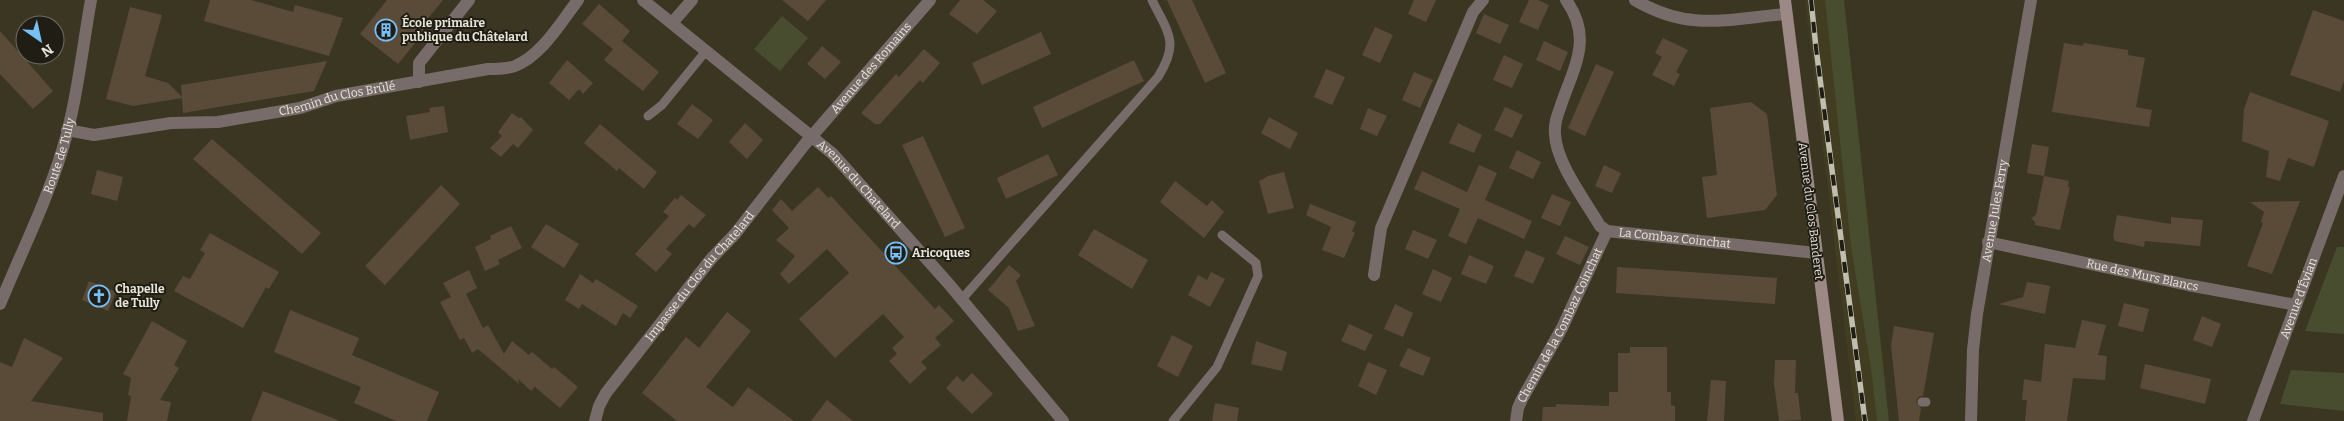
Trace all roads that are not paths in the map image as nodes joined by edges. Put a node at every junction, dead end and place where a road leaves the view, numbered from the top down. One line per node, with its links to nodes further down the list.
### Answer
1 (91, 0): 18 (street, Route de Tully)
2 (469, 0): 16 (street)
3 (578, 0): 16 (street, Chemin du Clos Brûlé)
4 (643, 0): 14 (street, Avenue du Chatelard)
5 (692, 0): 14 (street)
6 (930, 0): 19 (street, Avenue des Romains)
7 (1152, 0): 26 (lane)
8 (1483, 0): 25 (street)
9 (1566, 0): 21 (street, La Combaz Coinchat)
10 (1635, 0): 13 (street)
11 (1785, 0): 13 (main road, Avenue du Clos Banderet)
12 (2031, 0): 23 (street, Avenue Jules Ferry)
13 (1786, 14): 24 (main road, Avenue du Clos Banderet)
14 (672, 23): 15 (street, Avenue du Chatelard)
15 (706, 51): 17 (lane); 19 (street, Avenue du Chatelard)
16 (419, 82): 18 (street, Chemin du Clos Brûlé)
17 (648, 116)
18 (67, 130): 27 (street, Route de Tully)
19 (812, 136): 26 (street, Avenue du Chatelard); 29 (street, Impasse du Clos du Chatelard)
20 (2344, 176): 28 (street, Avenue d'Évian)
21 (1607, 231): 24 (street, La Combaz Coinchat); 32 (street, Chemin de la Combaz Coinchat)
22 (1222, 235): 31 (lane)
23 (1988, 242): 28 (street, Rue des Murs Blancs); 34 (street, Avenue Jules Ferry)
24 (1816, 253): 33 (main road, Avenue du Clos Banderet)
25 (1374, 275)
26 (962, 299): 30 (street, Avenue du Chatelard)
27 (0, 304)
28 (2296, 305): 35 (street, Avenue d'Évian)
29 (596, 421)
30 (1063, 421)
31 (1173, 421)
32 (1516, 421)
33 (1838, 421)
34 (1971, 421)
35 (2253, 421)

